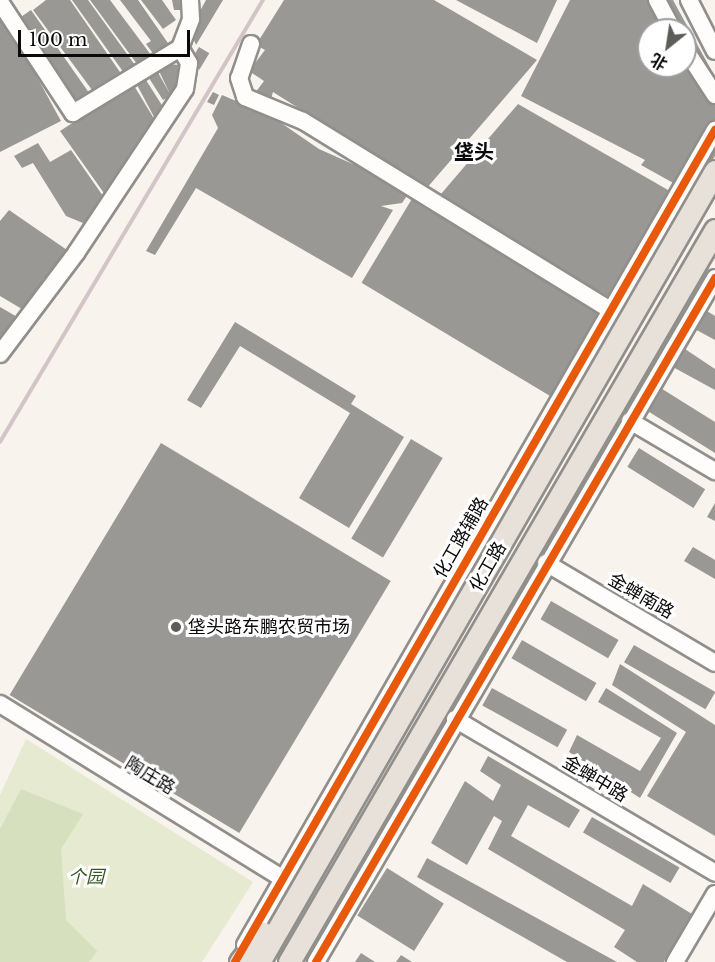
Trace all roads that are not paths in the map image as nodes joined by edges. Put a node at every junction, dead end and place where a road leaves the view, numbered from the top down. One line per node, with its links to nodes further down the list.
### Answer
1 (190, 0): 7 (street)
2 (657, 0): 5 (street)
3 (689, 0): 8 (street)
4 (0, 2): 7 (street)
5 (667, 18)
6 (251, 44): 15 (street)
7 (180, 48): 16 (street)
8 (715, 51)
9 (697, 67): 10 (street)
10 (715, 95)
11 (715, 130): 15 (street, 化工路辅路)
12 (715, 171): 19 (main road, 化工路)
13 (715, 230): 20 (main road, 化工路)
14 (715, 278): 17 (street)
15 (608, 309): 22 (street, 化工路辅路)
16 (0, 354)
17 (630, 421): 18 (street); 21 (street)
18 (715, 471)
19 (516, 518): 22 (street); 28 (main road, 化工路)
20 (535, 540): 23 (street); 29 (main road, 化工路)
21 (546, 563): 23 (street); 24 (street, 金蝉南路)
22 (446, 596): 27 (street, 化工路辅路)
23 (516, 615): 26 (street)
24 (715, 663)
25 (0, 704): 33 (street, 陶庄路)
26 (455, 719): 30 (street); 32 (street, 金蝉中路)
27 (368, 731): 28 (street); 33 (street, 化工路辅路)
28 (386, 744): 29 (street); 31 (main road, 化工路)
29 (406, 756): 30 (street); 35 (main road, 化工路)
30 (426, 768): 40 (street)
31 (310, 871): 37 (main road); 38 (main road, 化工路)
32 (715, 873)
33 (282, 878): 36 (street, 化工路辅路)
34 (715, 894): 41 (street)
35 (319, 910): 39 (main road, 化工路); 40 (street)
36 (235, 962)
37 (240, 962)
38 (259, 962)
39 (290, 962)
40 (315, 962)
41 (675, 962)

